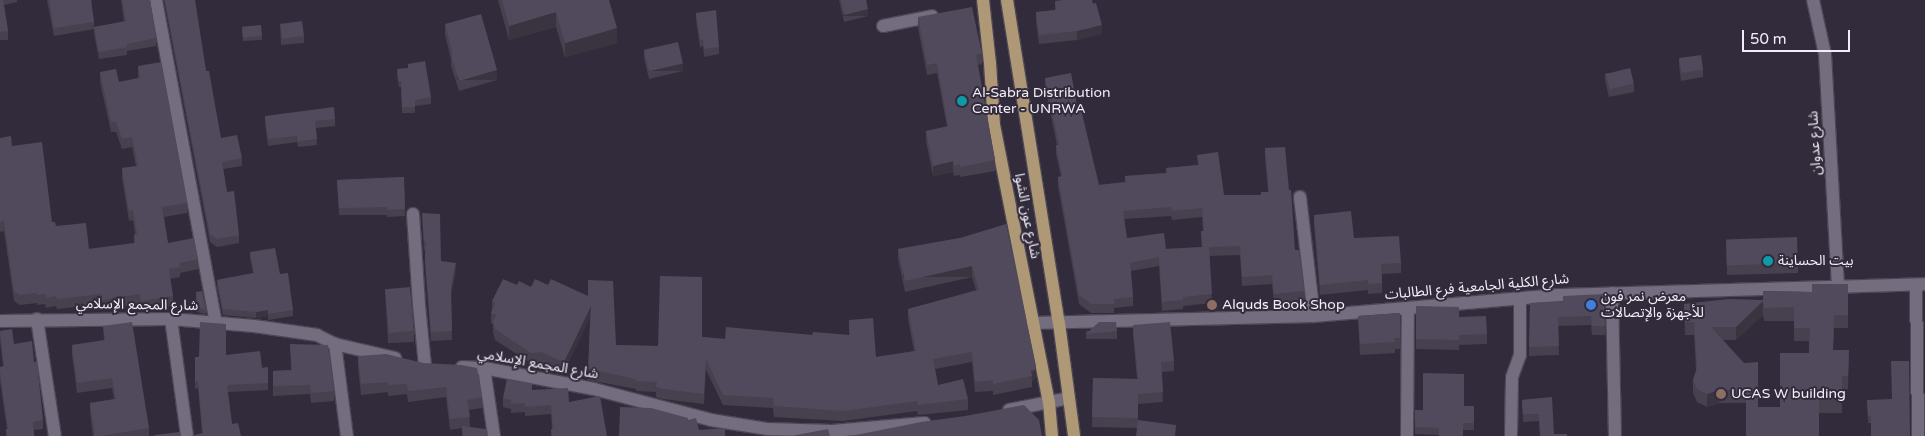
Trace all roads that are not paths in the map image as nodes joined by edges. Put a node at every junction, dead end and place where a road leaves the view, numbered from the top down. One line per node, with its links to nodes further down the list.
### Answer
1 (156, 0): 18 (street)
2 (1007, 0): 20 (main road, شارع عون الشوا)
3 (1813, 0): 10 (street, شارع عدوان)
4 (980, 4): 19 (main road, شارع عون الشوا)
5 (947, 13): 6 (street)
6 (884, 26)
7 (1300, 197): 14 (street)
8 (413, 214): 22 (street)
9 (1920, 284): 10 (street, شارع الكلية الجامعية فرع الطالبات); 37 (street)
10 (1838, 286): 11 (street, شارع الكلية الجامعية فرع الطالبات)
11 (1612, 293): 12 (street, شارع الكلية الجامعية فرع الطالبات); 36 (street)
12 (1520, 299): 13 (street, شارع الكلية الجامعية فرع الطالبات); 35 (street)
13 (1408, 308): 14 (street, شارع الكلية الجامعية فرع الطالبات); 34 (street)
14 (1314, 316): 20 (street, شارع الكلية الجامعية فرع الطالبات)
15 (0, 319): 16 (street, شارع المجمع الإسلامي)
16 (37, 319): 17 (street, شارع المجمع الإسلامي); 28 (street)
17 (171, 319): 18 (street, شارع المجمع الإسلامي); 29 (street)
18 (216, 323): 21 (street, شارع المجمع الإسلامي)
19 (1032, 323): 20 (street, شارع الكلية الجامعية فرع الطالبات); 25 (main road, شارع عون الشوا)
20 (1059, 323): 24 (main road, شارع عون الشوا)
21 (336, 344): 22 (street, شارع المجمع الإسلامي); 30 (street)
22 (435, 366): 23 (street, شارع المجمع الإسلامي)
23 (484, 368): 27 (street, شارع المجمع الإسلامي); 31 (street)
24 (1069, 398): 25 (street); 33 (main road, شارع عون الشوا)
25 (1049, 402): 26 (street); 32 (main road, شارع عون الشوا)
26 (992, 413)
27 (934, 422)
28 (54, 436)
29 (187, 436)
30 (347, 436)
31 (494, 436)
32 (1052, 436)
33 (1074, 436)
34 (1408, 436)
35 (1511, 436)
36 (1615, 436)
37 (1918, 436)

